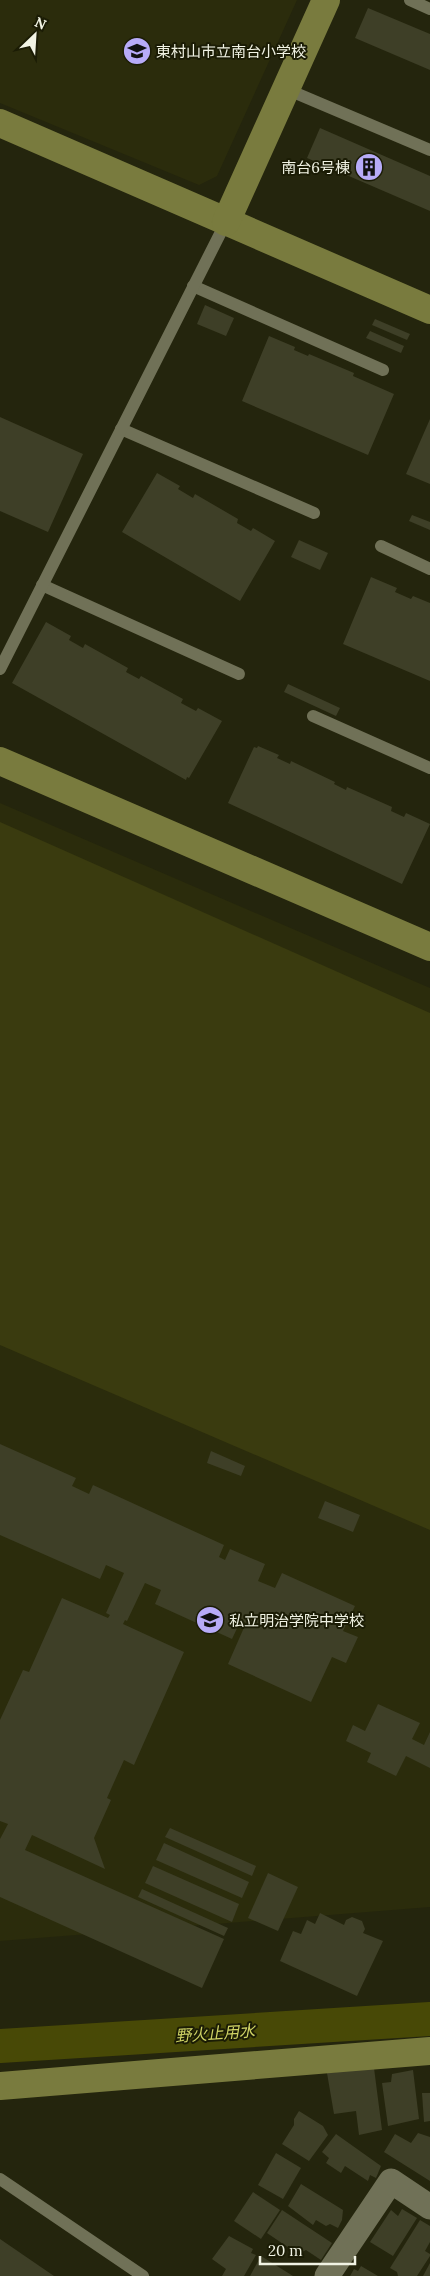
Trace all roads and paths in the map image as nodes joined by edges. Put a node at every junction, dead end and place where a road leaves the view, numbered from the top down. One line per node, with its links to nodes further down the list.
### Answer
1 (326, 0): 4 (street)
2 (410, 0): 3 (lane)
3 (430, 9)
4 (286, 89): 6 (lane); 7 (street)
5 (0, 123): 7 (street)
6 (430, 150)
7 (226, 222): 8 (lane); 9 (street)
8 (193, 286): 10 (lane); 11 (lane)
9 (430, 310)
10 (383, 370)
11 (121, 429): 12 (lane); 15 (lane)
12 (314, 513)
13 (381, 546): 14 (lane)
14 (430, 569)
15 (42, 585): 16 (lane); 17 (lane)
16 (0, 669)
17 (239, 674)
18 (313, 716): 20 (lane)
19 (0, 761): 21 (street)
20 (430, 768)
21 (430, 946)
22 (430, 2051): 23 (street)
23 (0, 2086)
24 (0, 2179): 26 (lane)
25 (430, 2207): 27 (street)
26 (144, 2276)
27 (327, 2276)

